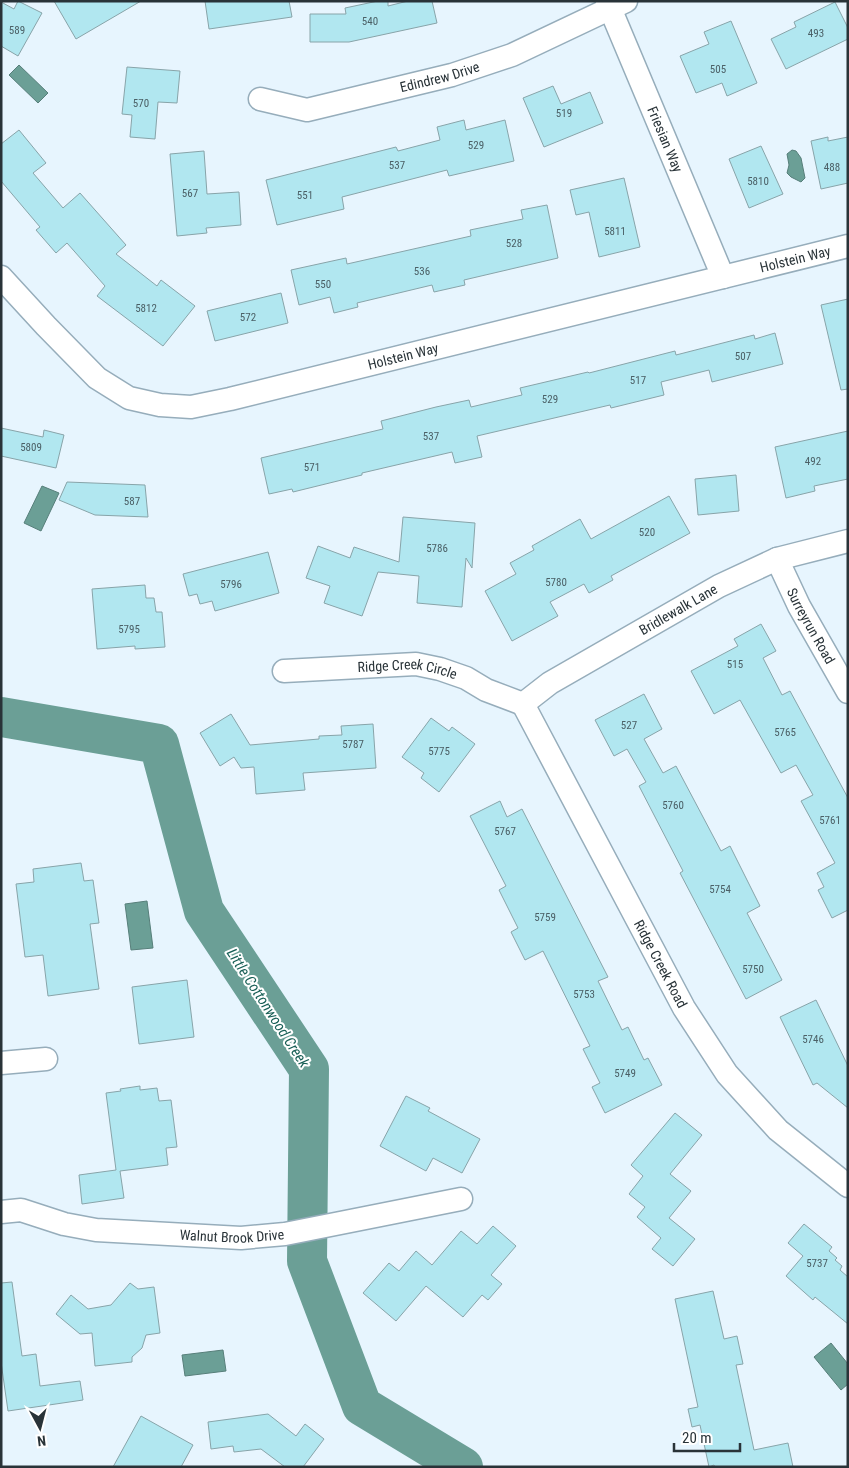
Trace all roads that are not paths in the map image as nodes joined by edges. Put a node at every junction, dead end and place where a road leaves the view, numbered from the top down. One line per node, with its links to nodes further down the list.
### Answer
1 (614, 4): 2 (street, Edindrew Drive); 5 (street, Friesian Way)
2 (260, 99)
3 (848, 246): 5 (street, Holstein Way)
4 (1, 277): 5 (street, Holstein Way)
5 (722, 277)
6 (848, 541): 7 (street, Bridlewalk Lane)
7 (777, 559): 9 (street, Surreyrun Road); 10 (street, Bridlewalk Lane)
8 (284, 670): 10 (street, Ridge Creek Circle)
9 (848, 692)
10 (523, 704): 13 (street, Ridge Creek Road)
11 (46, 1059): 12 (street)
12 (1, 1063)
13 (848, 1186)
14 (461, 1198): 15 (street, Walnut Brook Drive)
15 (1, 1212)

